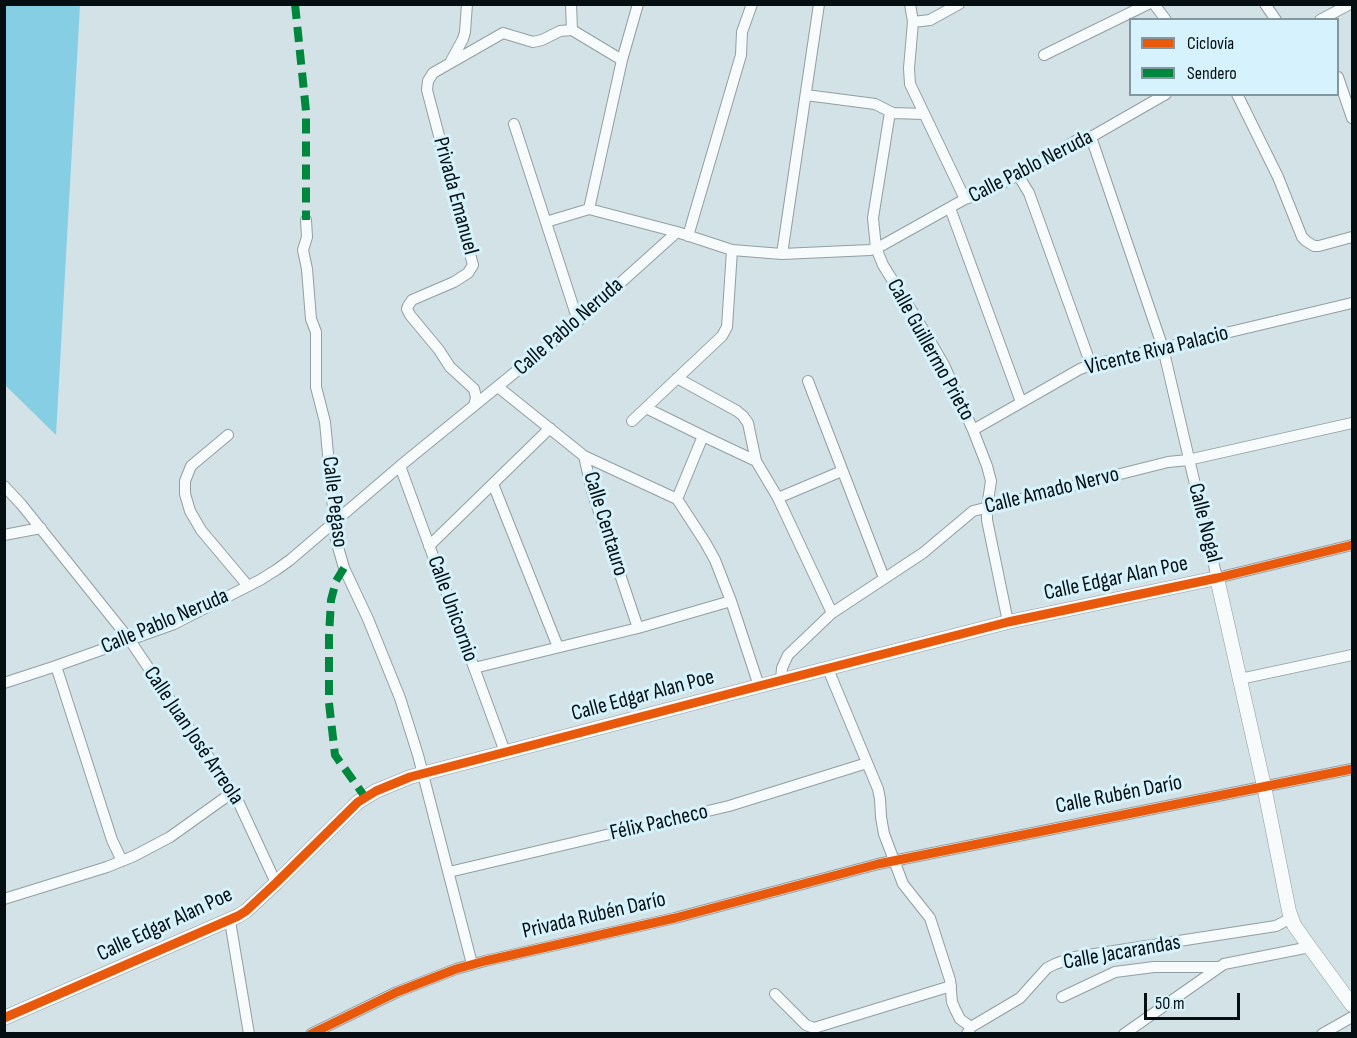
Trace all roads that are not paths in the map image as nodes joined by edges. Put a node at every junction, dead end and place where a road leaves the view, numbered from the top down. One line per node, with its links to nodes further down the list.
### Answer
1 (467, 4): 19 (street)
2 (571, 4): 16 (street)
3 (638, 4): 18 (street)
4 (752, 4): 36 (street)
5 (819, 4): 21 (street)
6 (910, 4): 15 (street)
7 (959, 4): 15 (street)
8 (1148, 4): 17 (street)
9 (1154, 4): 12 (street)
10 (1265, 4): 13 (street)
11 (1350, 4): 14 (street)
12 (1164, 18)
13 (1275, 18)
14 (1324, 18)
15 (913, 22): 25 (street)
16 (572, 30): 18 (street); 19 (street, Privada Emanuel)
17 (1044, 55)
18 (622, 60): 32 (street)
19 (449, 63): 49 (street, Privada Emanuel)
20 (1339, 80): 26 (street)
21 (806, 94): 24 (street); 40 (street)
22 (1163, 96): 28 (street, Calle Pablo Neruda)
23 (1238, 96): 37 (street)
24 (890, 112): 25 (street); 38 (street, Calle Guillermo Prieto)
25 (924, 114): 30 (street)
26 (1353, 118)
27 (514, 124): 34 (street)
28 (1091, 137): 29 (street, Calle Pablo Neruda); 43 (street, Calle Nogal)
29 (1018, 175): 30 (street, Calle Pablo Neruda); 44 (street)
30 (965, 199): 31 (street, Calle Pablo Neruda)
31 (950, 208): 38 (street, Calle Pablo Neruda); 48 (street)
32 (589, 209): 34 (street); 35 (street)
33 (306, 220): 67 (street, Calle Pegaso)
34 (546, 222): 42 (street)
35 (677, 232): 36 (street, Calle Pablo Neruda); 42 (street, Calle Pablo Neruda)
36 (688, 236): 39 (street, Calle Pablo Neruda)
37 (1353, 237)
38 (876, 248): 40 (street, Calle Pablo Neruda); 54 (street, Calle Guillermo Prieto)
39 (732, 250): 40 (street, Calle Pablo Neruda); 45 (street)
40 (782, 254)
41 (1353, 303): 43 (street, Vicente Riva Palacio)
42 (578, 321): 47 (street, Calle Pablo Neruda)
43 (1162, 348): 44 (street, Vicente Riva Palacio); 58 (street, Calle Nogal)
44 (1091, 365): 48 (street, Vicente Riva Palacio)
45 (677, 378): 50 (street); 59 (street)
46 (808, 381): 61 (street)
47 (498, 387): 49 (street, Calle Pablo Neruda); 53 (street, Calle Centauro)
48 (1021, 402): 54 (street, Vicente Riva Palacio)
49 (474, 406): 60 (street, Calle Pablo Neruda)
50 (646, 408): 51 (street); 56 (street)
51 (632, 421)
52 (1353, 423): 58 (street, Calle Amado Nervo)
53 (550, 428): 57 (street, Calle Centauro); 62 (street)
54 (973, 429): 66 (street, Calle Guillermo Prieto)
55 (228, 435): 74 (street)
56 (703, 436): 59 (street); 65 (street)
57 (584, 456): 65 (street); 78 (street, Calle Centauro)
58 (1188, 460): 66 (street, Calle Amado Nervo); 73 (street, Calle Nogal)
59 (756, 461): 64 (street)
60 (400, 466): 67 (street, Calle Pablo Neruda); 71 (street, Calle Unicornio)
61 (842, 471): 64 (street); 72 (street)
62 (493, 484): 71 (street); 80 (street)
63 (4, 486): 68 (street, Calle Juan José Arreola)
64 (778, 498): 76 (street)
65 (677, 499): 75 (street)
66 (987, 507): 72 (street, Calle Amado Nervo); 77 (street, Calle Guillermo Prieto)
67 (334, 523): 74 (street, Calle Pablo Neruda); 92 (street, Calle Pegaso)
68 (41, 528): 69 (street); 79 (street, Calle Juan José Arreola)
69 (4, 535)
70 (1353, 545): 73 (street, Calle Edgar Alan Poe)
71 (429, 546): 83 (street, Calle Unicornio)
72 (884, 578): 76 (street, Calle Amado Nervo)
73 (1217, 578): 77 (street, Calle Edgar Alan Poe); 85 (street, Calle Nogal)
74 (248, 586): 79 (street, Calle Pablo Neruda)
75 (731, 601): 78 (street); 88 (street)
76 (831, 613): 86 (street, Calle Amado Nervo)
77 (1008, 622): 84 (street, Calle Edgar Alan Poe)
78 (638, 628): 80 (street)
79 (129, 639): 82 (street, Calle Pablo Neruda); 94 (street, Calle Juan José Arreola)
80 (558, 647): 83 (street)
81 (1353, 656): 85 (street)
82 (56, 666): 87 (street, Calle Pablo Neruda); 96 (street)
83 (474, 668): 89 (street, Calle Unicornio)
84 (828, 669): 86 (street, Calle Edgar Alan Poe); 90 (street)
85 (1240, 679): 93 (street, Calle Nogal)
86 (781, 680): 88 (street, Calle Edgar Alan Poe)
87 (4, 683)
88 (759, 686): 89 (street, Calle Edgar Alan Poe)
89 (505, 752): 92 (street, Calle Edgar Alan Poe)
90 (867, 763): 95 (street); 97 (street, Félix Pacheco)
91 (1353, 769): 93 (street, Calle Rubén Darío)
92 (423, 773): 97 (street, Calle Pegaso); 98 (street, Calle Edgar Alan Poe)
93 (1264, 786): 95 (street, Calle Rubén Darío); 100 (street, Calle Nogal)
94 (233, 792): 96 (street); 98 (street, Calle Juan José Arreola)
95 (894, 860): 103 (street, Privada Rubén Darío); 105 (street)
96 (122, 861): 99 (street)
97 (448, 872): 103 (street, Calle Pegaso)
98 (276, 883): 101 (street, Calle Edgar Alan Poe)
99 (4, 899)
100 (1291, 918): 102 (street, Calle Nogal); 111 (street, Calle Jacarandas)
101 (230, 921): 110 (street, Calle Edgar Alan Poe); 112 (street)
102 (1310, 948): 104 (street); 108 (street, Calle Nogal)
103 (472, 964): 113 (street, Privada Rubén Darío)
104 (1219, 967): 107 (street); 114 (street)
105 (951, 986): 106 (street); 111 (street)
106 (775, 994)
107 (1062, 997)
108 (1353, 1005)
109 (1353, 1017): 115 (street)
110 (4, 1018)
111 (969, 1030)
112 (249, 1034)
113 (311, 1034)
114 (1124, 1034)
115 (1322, 1034)

